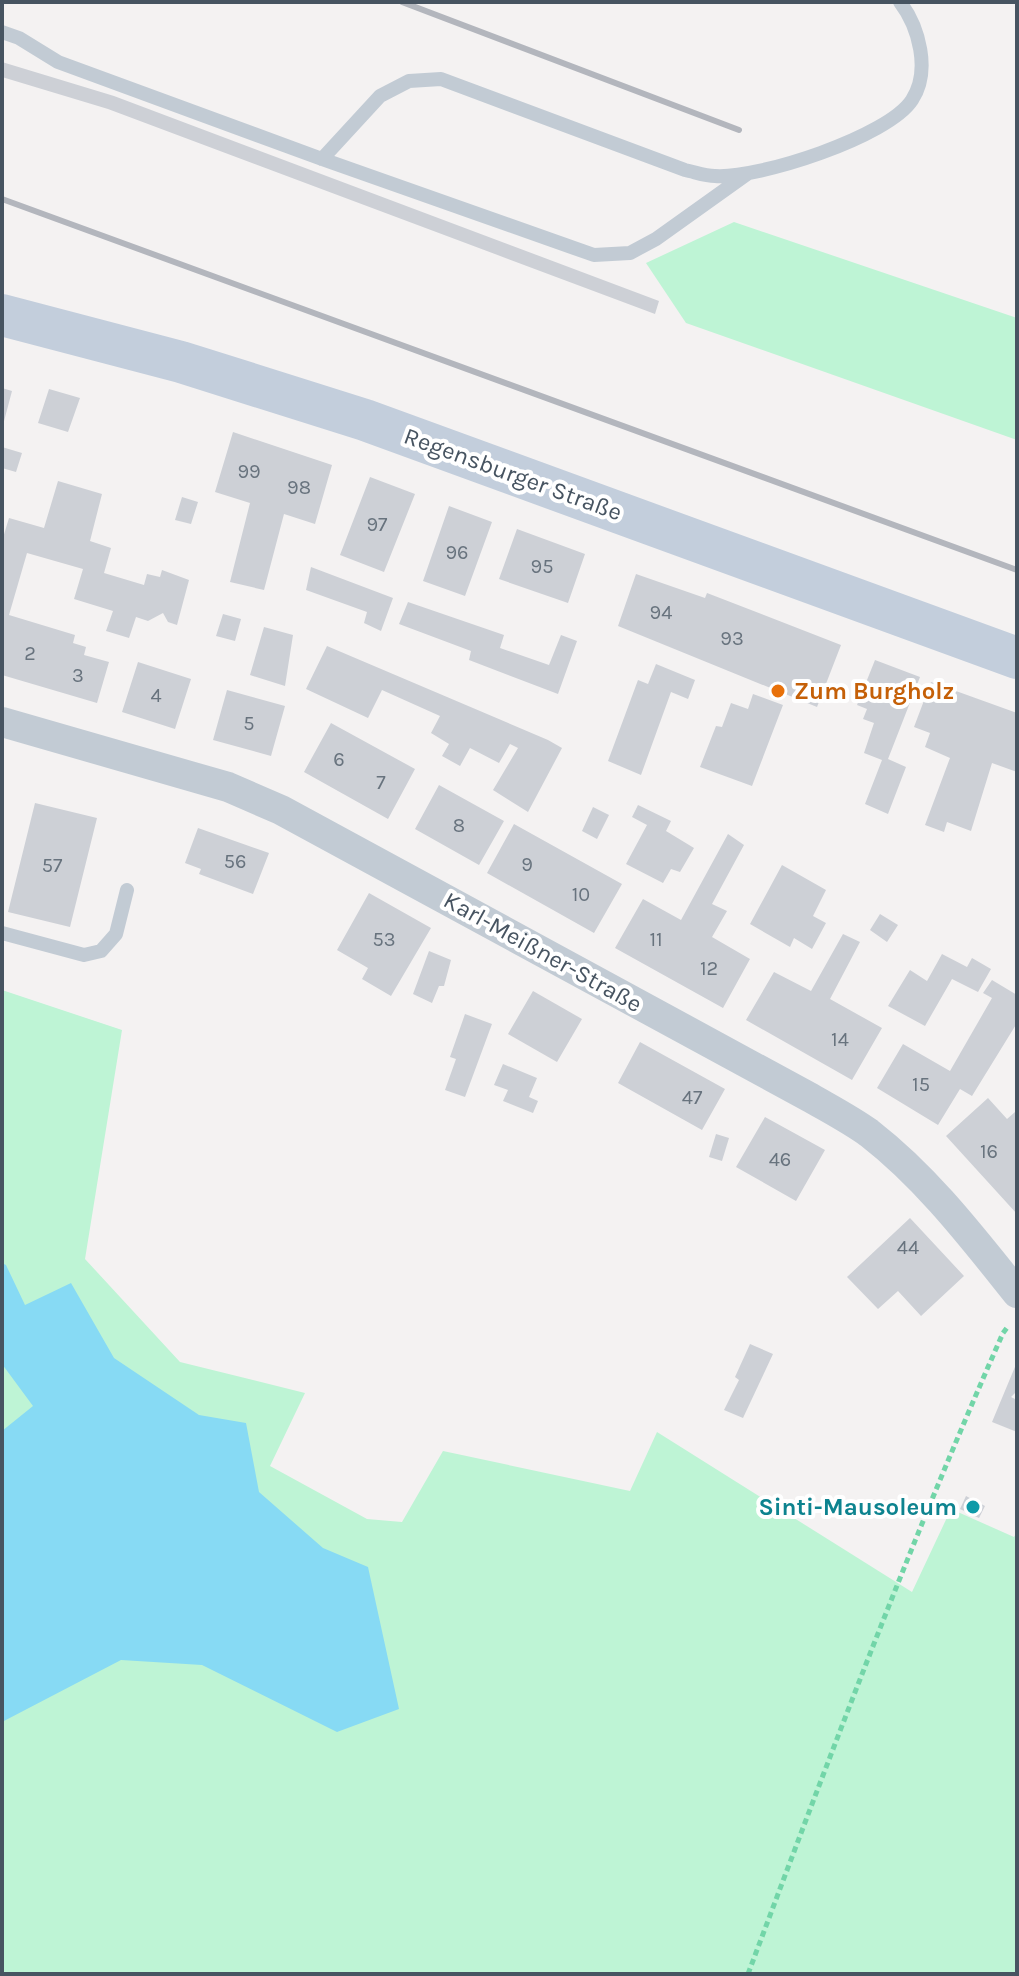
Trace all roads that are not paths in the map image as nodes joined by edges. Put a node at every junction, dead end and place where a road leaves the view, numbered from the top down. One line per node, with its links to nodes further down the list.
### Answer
1 (900, 2): 4 (lane)
2 (2, 32): 3 (lane)
3 (322, 159): 4 (lane); 4 (lane)
4 (747, 174)
5 (2, 315): 6 (main road, Regensburger Straße)
6 (1017, 658)
7 (2, 722): 10 (street, Karl-Meißner-Straße)
8 (127, 890): 9 (lane)
9 (2, 933)
10 (1017, 1293)

